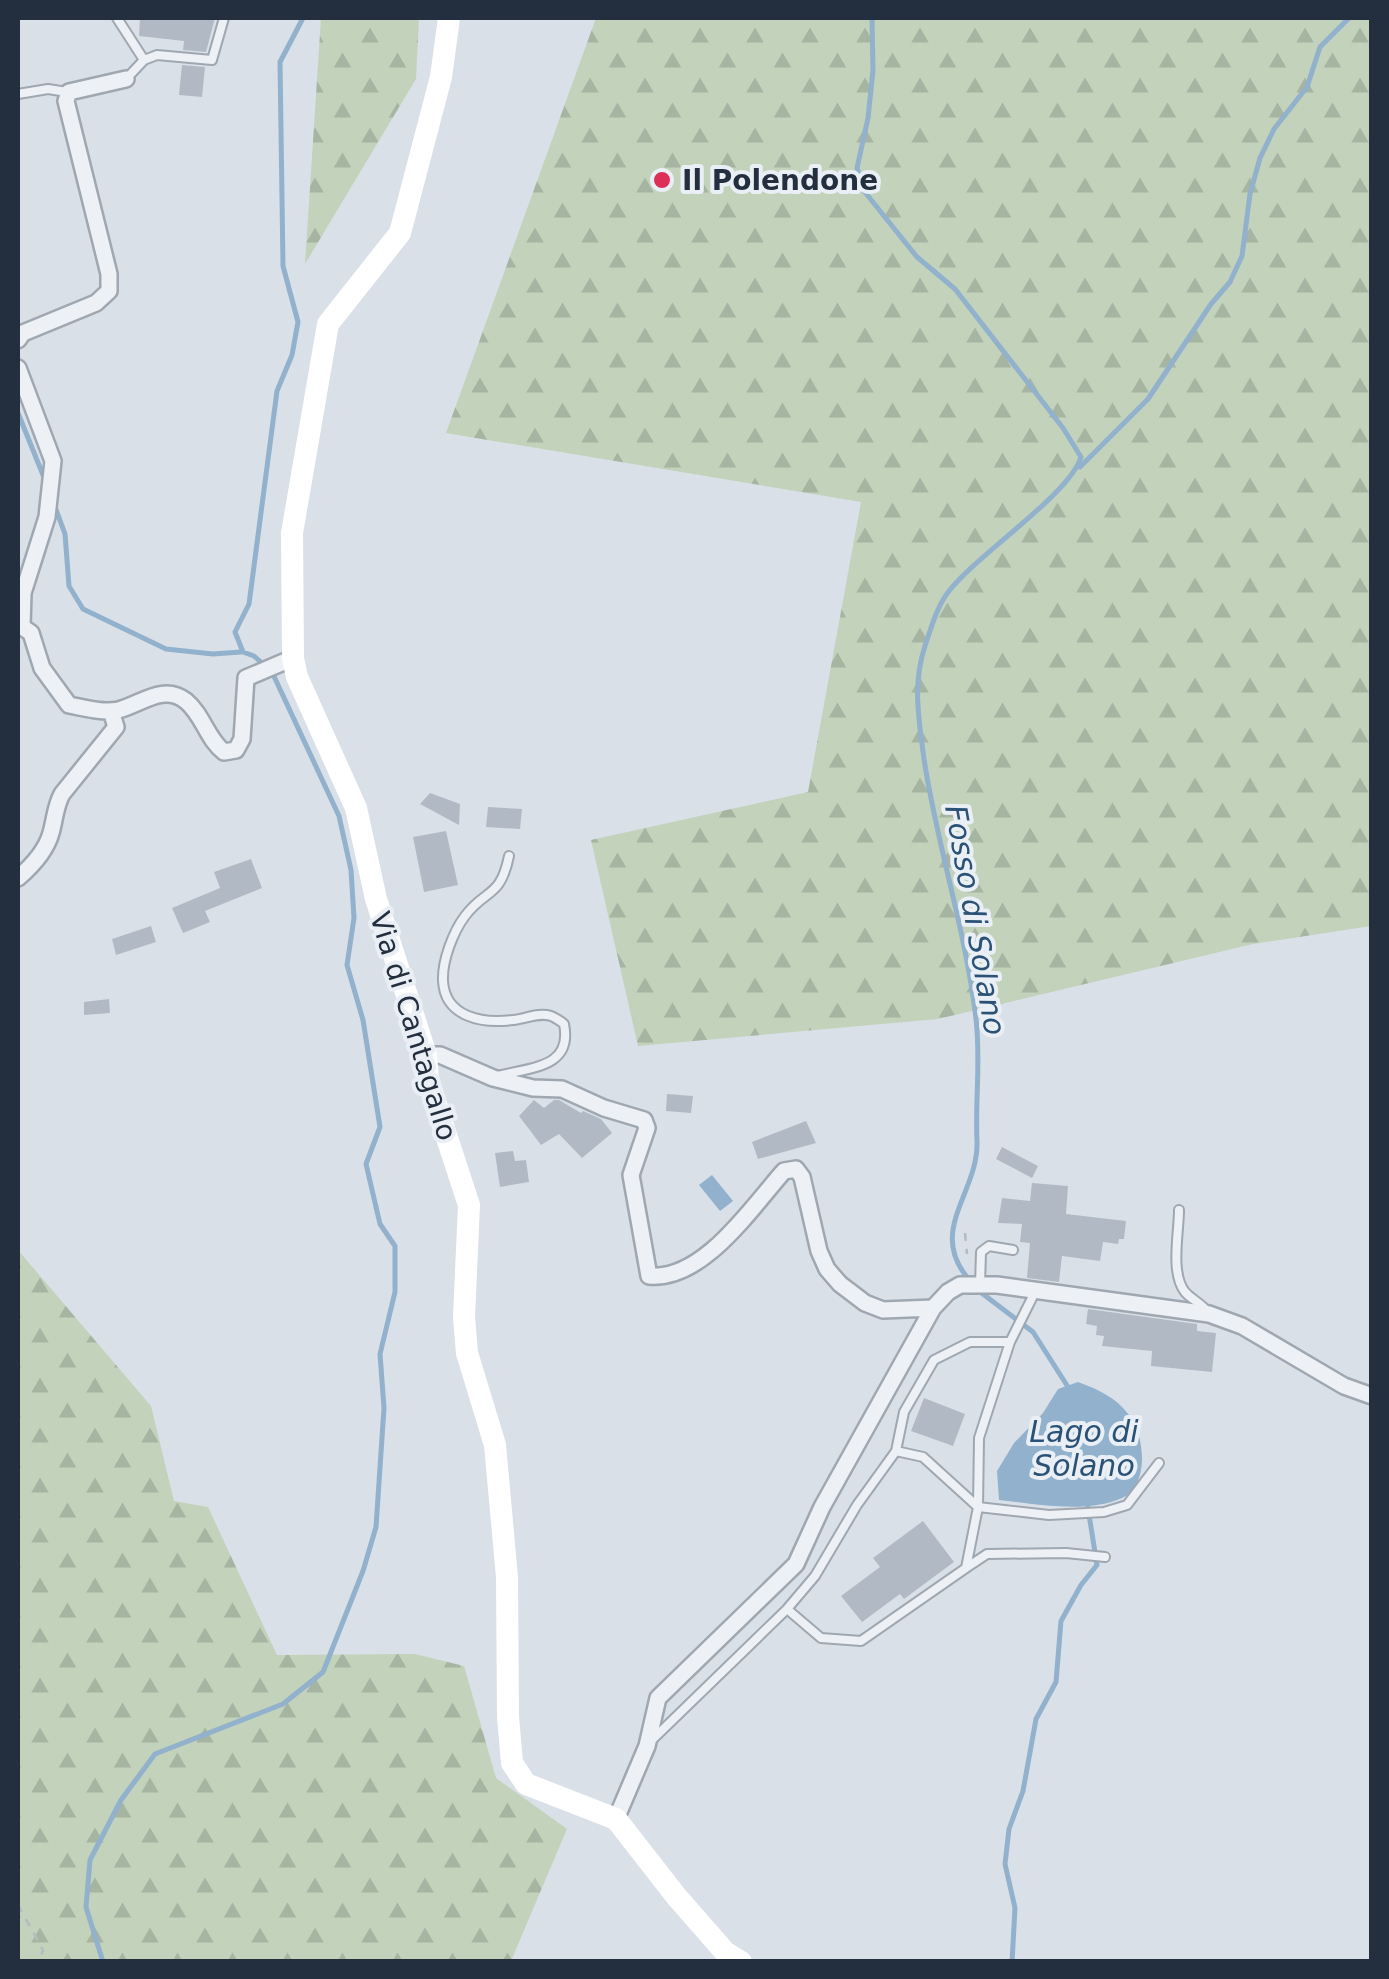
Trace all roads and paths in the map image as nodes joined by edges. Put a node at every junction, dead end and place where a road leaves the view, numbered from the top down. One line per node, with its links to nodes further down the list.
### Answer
1 (117, 18): 4 (lane)
2 (224, 18): 4 (lane)
3 (449, 18): 11 (street, Via di Cantagallo)
4 (144, 60): 5 (lane)
5 (126, 79): 6 (street)
6 (68, 92): 7 (lane); 8 (street)
7 (18, 94)
8 (18, 340)
9 (18, 368): 10 (street)
10 (20, 625): 12 (street)
11 (284, 663): 12 (street); 15 (street, Via di Cantagallo)
12 (111, 711): 14 (street)
13 (509, 856): 16 (lane)
14 (18, 878)
15 (426, 1055): 16 (street); 32 (street, Via di Cantagallo)
16 (493, 1078): 21 (street)
17 (1179, 1210): 22 (lane)
18 (1013, 1250): 19 (lane)
19 (980, 1285): 20 (street); 21 (street)
20 (1036, 1290): 22 (street); 23 (lane)
21 (933, 1308): 31 (street)
22 (1209, 1314): 24 (street)
23 (1010, 1342): 25 (lane); 27 (lane)
24 (1372, 1396)
25 (896, 1451): 27 (lane); 30 (lane)
26 (1159, 1463): 27 (lane)
27 (978, 1507): 29 (lane)
28 (1105, 1557): 29 (lane)
29 (966, 1568): 30 (lane)
30 (787, 1610): 31 (lane)
31 (646, 1746): 32 (street)
32 (616, 1819): 34 (street)
33 (18, 1905): 35 (path)
34 (728, 1958)
35 (39, 1962)

